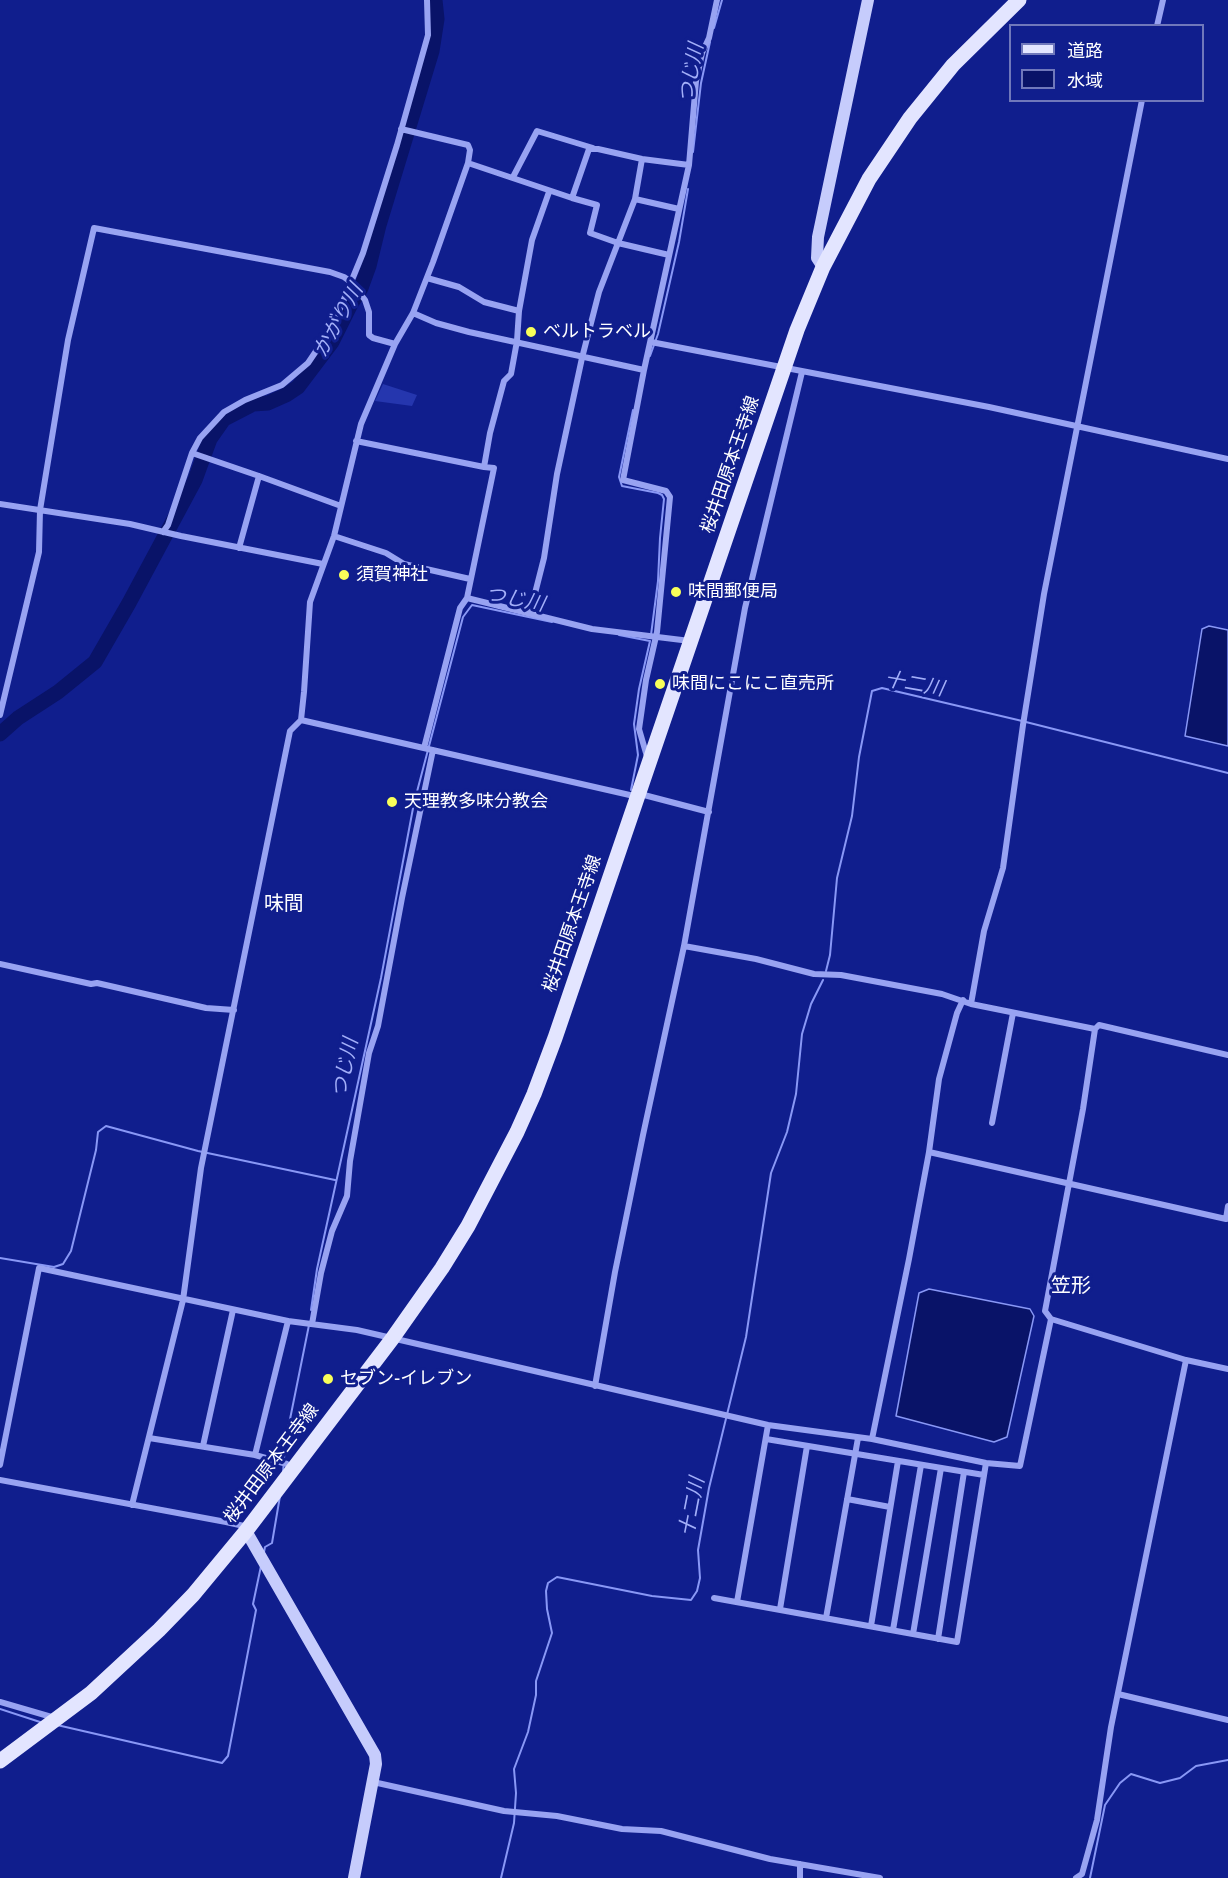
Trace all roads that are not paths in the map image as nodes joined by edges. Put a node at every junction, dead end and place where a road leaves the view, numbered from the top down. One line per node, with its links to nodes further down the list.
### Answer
1 (427, 0): 8 (street)
2 (717, 0): 12 (street)
3 (868, 0): 20 (street)
4 (1019, 0): 20 (main road, 桜井田原本王寺線)
5 (1163, 0): 6 (street)
6 (1157, 24)
7 (1142, 102): 32 (street)
8 (401, 129): 11 (street); 22 (street)
9 (596, 149): 10 (street); 13 (street); 15 (street)
10 (642, 159): 12 (street); 16 (street)
11 (468, 163): 13 (street); 21 (street)
12 (689, 165): 17 (street)
13 (513, 177): 14 (street)
14 (549, 192): 15 (street); 23 (street)
15 (572, 198): 18 (street)
16 (635, 199): 17 (street); 18 (street)
17 (679, 209): 19 (street)
18 (618, 243): 19 (street); 28 (street)
19 (669, 255): 26 (street)
20 (823, 267): 29 (main road, 桜井田原本王寺線)
21 (427, 278): 23 (street); 24 (street)
22 (351, 282): 27 (street); 34 (street); 40 (street)
23 (519, 311): 25 (street)
24 (413, 313): 25 (street); 27 (street)
25 (517, 342): 28 (street); 36 (street)
26 (651, 342): 29 (street); 30 (street)
27 (395, 344): 33 (street)
28 (582, 358): 30 (street); 47 (street)
29 (785, 369): 31 (street); 49 (main road, 桜井田原本王寺線)
30 (644, 370): 48 (street)
31 (802, 372): 32 (street); 56 (street)
32 (1077, 425): 35 (street); 60 (street)
33 (356, 441): 36 (street); 39 (street)
34 (192, 453): 37 (street); 41 (street)
35 (1228, 459)
36 (484, 467): 45 (street)
37 (259, 476): 39 (street); 43 (street)
38 (0, 504): 40 (street)
39 (341, 506): 42 (street)
40 (40, 510): 41 (street); 50 (street)
41 (163, 532): 43 (street)
42 (334, 536): 44 (street); 45 (street)
43 (239, 548): 44 (street)
44 (323, 564): 51 (street)
45 (470, 579): 46 (street)
46 (467, 598): 47 (street); 52 (street)
47 (530, 613): 48 (street)
48 (656, 637): 49 (street); 54 (street)
49 (691, 642): 54 (main road, 桜井田原本王寺線)
50 (0, 715)
51 (300, 720): 52 (street); 61 (street)
52 (424, 748): 53 (street)
53 (433, 750): 55 (street); 74 (street)
54 (649, 763): 55 (main road, 桜井田原本王寺線)
55 (638, 796): 56 (street); 75 (main road, 桜井田原本王寺線)
56 (709, 812): 57 (street)
57 (684, 946): 59 (street); 78 (street)
58 (0, 964): 61 (street)
59 (963, 1000): 60 (street); 66 (street)
60 (971, 1004): 62 (street)
61 (234, 1010): 70 (street)
62 (1013, 1013): 63 (street); 65 (street)
63 (1095, 1029): 64 (street); 67 (street)
64 (1228, 1055)
65 (992, 1123)
66 (929, 1152): 67 (street); 83 (street)
67 (1069, 1185): 69 (street); 72 (street)
68 (1228, 1206): 69 (street)
69 (1227, 1219)
70 (183, 1300): 71 (street); 80 (street); 90 (street)
71 (233, 1310): 73 (street); 84 (street)
72 (1051, 1319): 76 (street); 89 (street)
73 (288, 1321): 74 (street); 87 (street)
74 (312, 1324): 75 (street)
75 (392, 1339): 78 (street); 92 (main road, 桜井田原本王寺線)
76 (1186, 1359): 77 (street); 109 (street)
77 (1228, 1369)
78 (595, 1386): 79 (street)
79 (768, 1425): 81 (street); 82 (street)
80 (149, 1438): 84 (street); 98 (street)
81 (858, 1438): 83 (street); 86 (street)
82 (766, 1439): 85 (street); 102 (street)
83 (872, 1439): 89 (street)
84 (203, 1446): 87 (street)
85 (807, 1446): 86 (street); 103 (street)
86 (855, 1454): 88 (street); 97 (street)
87 (255, 1455): 92 (street)
88 (898, 1461): 91 (street); 99 (street)
89 (986, 1463): 95 (street)
90 (0, 1465)
91 (921, 1465): 93 (street); 106 (street)
92 (290, 1466): 100 (main road, 桜井田原本王寺線)
93 (940, 1468): 94 (street); 107 (street)
94 (964, 1472): 95 (street); 108 (street)
95 (984, 1475): 108 (street)
96 (0, 1480): 98 (street)
97 (847, 1499): 99 (street); 104 (street)
98 (132, 1505): 100 (street)
99 (890, 1507): 105 (street)
100 (246, 1531): 111 (main road, 桜井田原本王寺線); 114 (street)
101 (714, 1598): 102 (street)
102 (737, 1602): 103 (street)
103 (780, 1609): 104 (street)
104 (826, 1618): 105 (street)
105 (871, 1626): 106 (street)
106 (893, 1630): 107 (street)
107 (913, 1634): 108 (street)
108 (938, 1638)
109 (1118, 1694): 112 (street); 119 (street)
110 (0, 1702): 111 (street)
111 (58, 1719): 113 (main road, 桜井田原本王寺線)
112 (1228, 1720)
113 (0, 1761)
114 (373, 1782): 115 (street); 116 (street)
115 (800, 1864): 117 (street); 118 (street)
116 (354, 1878)
117 (800, 1878)
118 (880, 1878)
119 (1076, 1878)

